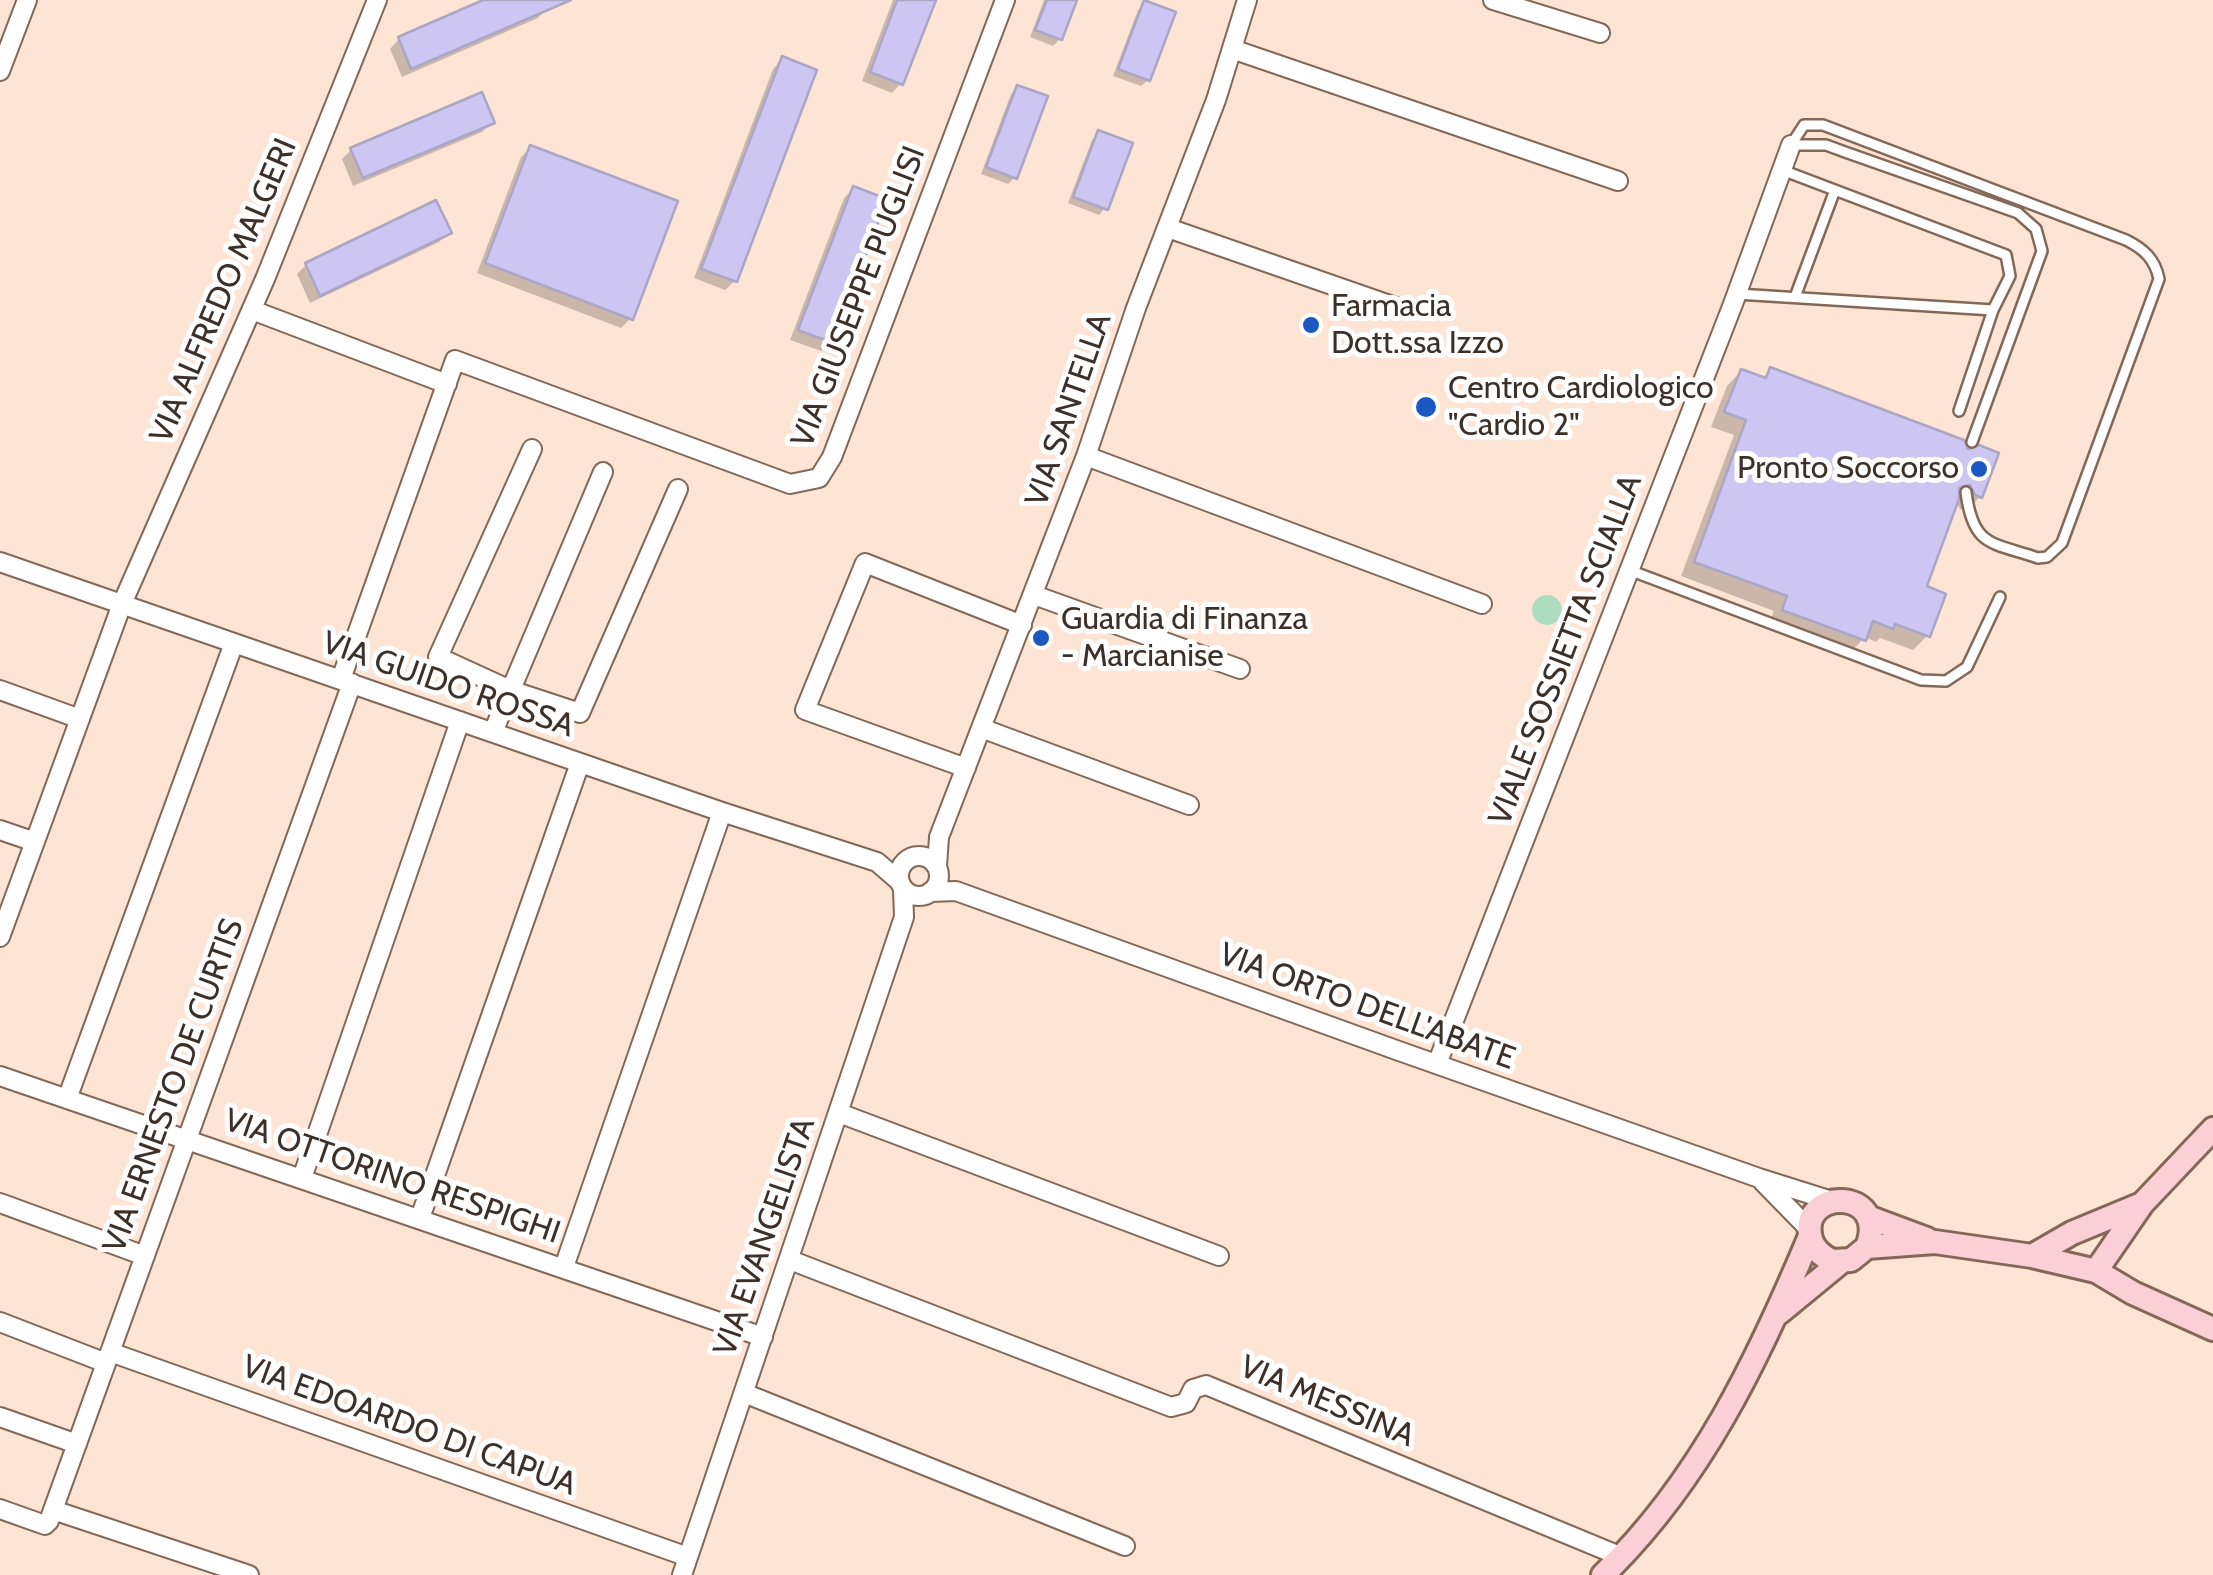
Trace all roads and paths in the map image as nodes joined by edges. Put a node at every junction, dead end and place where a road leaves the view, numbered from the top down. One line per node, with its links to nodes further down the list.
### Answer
1 (27, 0): 8 (street)
2 (377, 0): 17 (street, VIA ALFREDO MALGERI)
3 (1005, 0): 19 (street, VIA GIUSEPPE PUGLISI)
4 (1247, 0): 7 (street, VIA SANTELLA)
5 (1493, 0): 6 (street)
6 (1600, 33)
7 (1232, 49): 11 (street); 13 (street, VIA SANTELLA)
8 (0, 71)
9 (1790, 145): 10 (street, VIALE SOSSIETTA SCIALLA); 22 (lane); 27 (lane)
10 (1782, 170): 12 (lane); 14 (street, VIALE SOSSIETTA SCIALLA)
11 (1618, 180)
12 (1835, 190): 15 (lane); 18 (lane)
13 (1168, 228): 16 (street); 24 (street, VIA SANTELLA)
14 (1736, 294): 15 (lane); 29 (street, VIALE SOSSIETTA SCIALLA)
15 (1794, 297): 18 (lane)
16 (1401, 309)
17 (252, 310): 20 (street); 32 (street, VIA ALFREDO MALGERI)
18 (1994, 310): 21 (lane)
19 (455, 360): 20 (street, VIA ERNESTO DE CURTIS)
20 (447, 384): 37 (street, VIA ERNESTO DE CURTIS)
21 (1959, 411)
22 (1972, 442)
23 (532, 449): 39 (street)
24 (1086, 456): 30 (street, VIA SANTELLA); 33 (street)
25 (604, 472): 39 (street)
26 (678, 489): 39 (street)
27 (1966, 492)
28 (0, 562): 32 (street, VIA GUIDO ROSSA)
29 (1629, 570): 31 (lane); 59 (street, VIALE SOSSIETTA SCIALLA)
30 (1034, 595): 34 (street, VIA SANTELLA); 36 (street)
31 (2000, 597)
32 (122, 604): 35 (street, VIA GUIDO ROSSA); 40 (street, VIA ALFREDO MALGERI)
33 (1482, 604)
34 (1022, 625): 42 (street, VIA SANTELLA); 45 (street)
35 (234, 643): 37 (street, VIA GUIDO ROSSA); 61 (street)
36 (1240, 670)
37 (346, 681): 41 (street, VIA GUIDO ROSSA); 64 (street, VIA ERNESTO DE CURTIS)
38 (0, 690): 40 (street)
39 (510, 690): 43 (street)
40 (80, 719): 50 (street, VIA ALFREDO MALGERI)
41 (460, 721): 43 (street, VIA GUIDO ROSSA); 65 (street)
42 (981, 728): 45 (street, VIA SANTELLA); 46 (street)
43 (493, 732): 44 (street, VIA GUIDO ROSSA)
44 (580, 762): 47 (street, VIA GUIDO ROSSA); 71 (street)
45 (966, 768): 49 (street, VIA SANTELLA)
46 (1189, 806)
47 (722, 812): 52 (street, VIA GUIDO ROSSA); 80 (street)
48 (0, 830): 50 (street)
49 (939, 837): 51 (street, VIA SANTELLA); 53 (street, VIA SANTELLA)
50 (35, 842): 58 (street, VIA ALFREDO MALGERI)
51 (913, 857): 52 (street, VIA GUIDO ROSSA); 53 (street); 54 (street)
52 (878, 862): 54 (street, VIA GUIDO ROSSA)
53 (938, 869): 55 (street, VIA ORTO DELL'ABATE); 56 (street)
54 (901, 885): 56 (street); 57 (street, VIA EVANGELISTA)
55 (956, 891): 56 (street, VIA ORTO DELL'ABATE); 59 (street, VIA ORTO DELL'ABATE)
56 (926, 894): 57 (street, VIA EVANGELISTA)
57 (904, 917): 62 (street, VIA EVANGELISTA)
58 (0, 938)
59 (1437, 1064): 66 (street, VIA ORTO DELL'ABATE)
60 (0, 1076): 61 (street, VIA OTTORINO RESPIGHI)
61 (67, 1099): 64 (street, VIA OTTORINO RESPIGHI)
62 (839, 1113): 76 (street); 78 (street, VIA EVANGELISTA)
63 (2213, 1129): 69 (street)
64 (187, 1139): 65 (street, VIA OTTORINO RESPIGHI); 75 (street, VIA ERNESTO DE CURTIS)
65 (302, 1178): 71 (street, VIA OTTORINO RESPIGHI)
66 (1759, 1178): 67 (street, VIA ORTO DELL'ABATE); 72 (street)
67 (1832, 1201): 70 (street); 72 (street)
68 (0, 1203): 75 (street)
69 (2142, 1204): 77 (street); 81 (street)
70 (1868, 1217): 73 (street); 74 (street)
71 (420, 1218): 80 (street, VIA OTTORINO RESPIGHI)
72 (1810, 1233): 79 (street); 82 (street)
73 (1935, 1242): 74 (street); 77 (street)
74 (1867, 1246): 79 (street)
75 (145, 1256): 86 (street, VIA ERNESTO DE CURTIS)
76 (1218, 1256)
77 (2032, 1256): 81 (street)
78 (790, 1260): 85 (street, VIA EVANGELISTA); 93 (street, VIA MESSINA)
79 (1841, 1262): 82 (street)
80 (564, 1268): 85 (street, VIA OTTORINO RESPIGHI)
81 (2096, 1270): 84 (street)
82 (1777, 1316): 93 (street)
83 (0, 1322): 86 (street, VIA EDOARDO DI CAPUA)
84 (2213, 1330)
85 (763, 1338): 87 (street, VIA EVANGELISTA)
86 (108, 1358): 89 (street, VIA ERNESTO DE CURTIS); 94 (street, VIA EDOARDO DI CAPUA)
87 (744, 1393): 92 (street); 94 (street, VIA EVANGELISTA)
88 (0, 1417): 89 (street)
89 (77, 1444): 91 (street, VIA ERNESTO DE CURTIS)
90 (0, 1509): 91 (street)
91 (53, 1510): 95 (street)
92 (1125, 1546)
93 (1622, 1557): 96 (street)
94 (685, 1566)
95 (249, 1575)
96 (1604, 1575)

